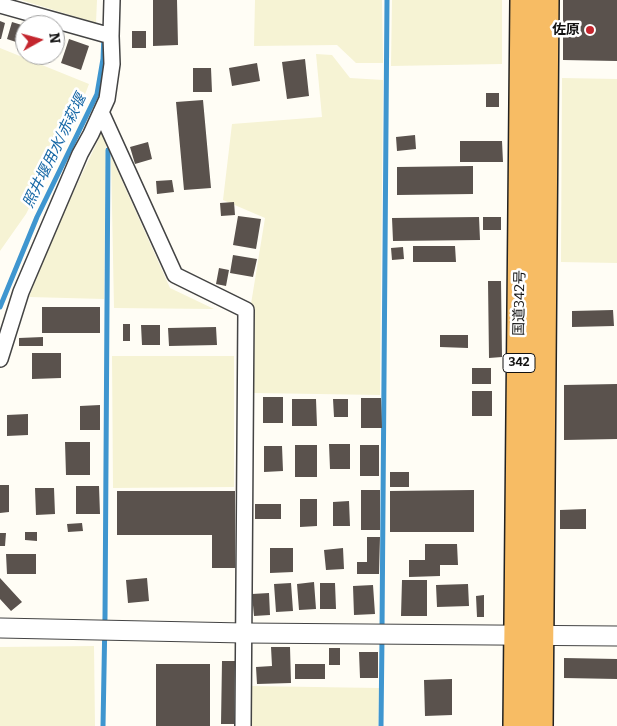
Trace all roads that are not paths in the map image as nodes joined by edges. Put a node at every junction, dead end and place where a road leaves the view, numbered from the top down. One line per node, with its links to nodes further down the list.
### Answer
1 (112, 0): 5 (street)
2 (523, 0): 10 (highway, 国道342号 / 342)
3 (546, 0): 11 (highway, 国道342号 / 342)
4 (0, 5): 5 (street)
5 (111, 36): 6 (street)
6 (101, 112): 7 (street); 9 (street)
7 (0, 359)
8 (0, 628): 9 (street)
9 (244, 633): 10 (street); 13 (street)
10 (517, 635): 11 (street); 14 (highway, 国道342号 / 342)
11 (541, 635): 12 (street); 15 (highway, 国道342号 / 342)
12 (617, 636)
13 (243, 726)
14 (516, 726)
15 (540, 726)

